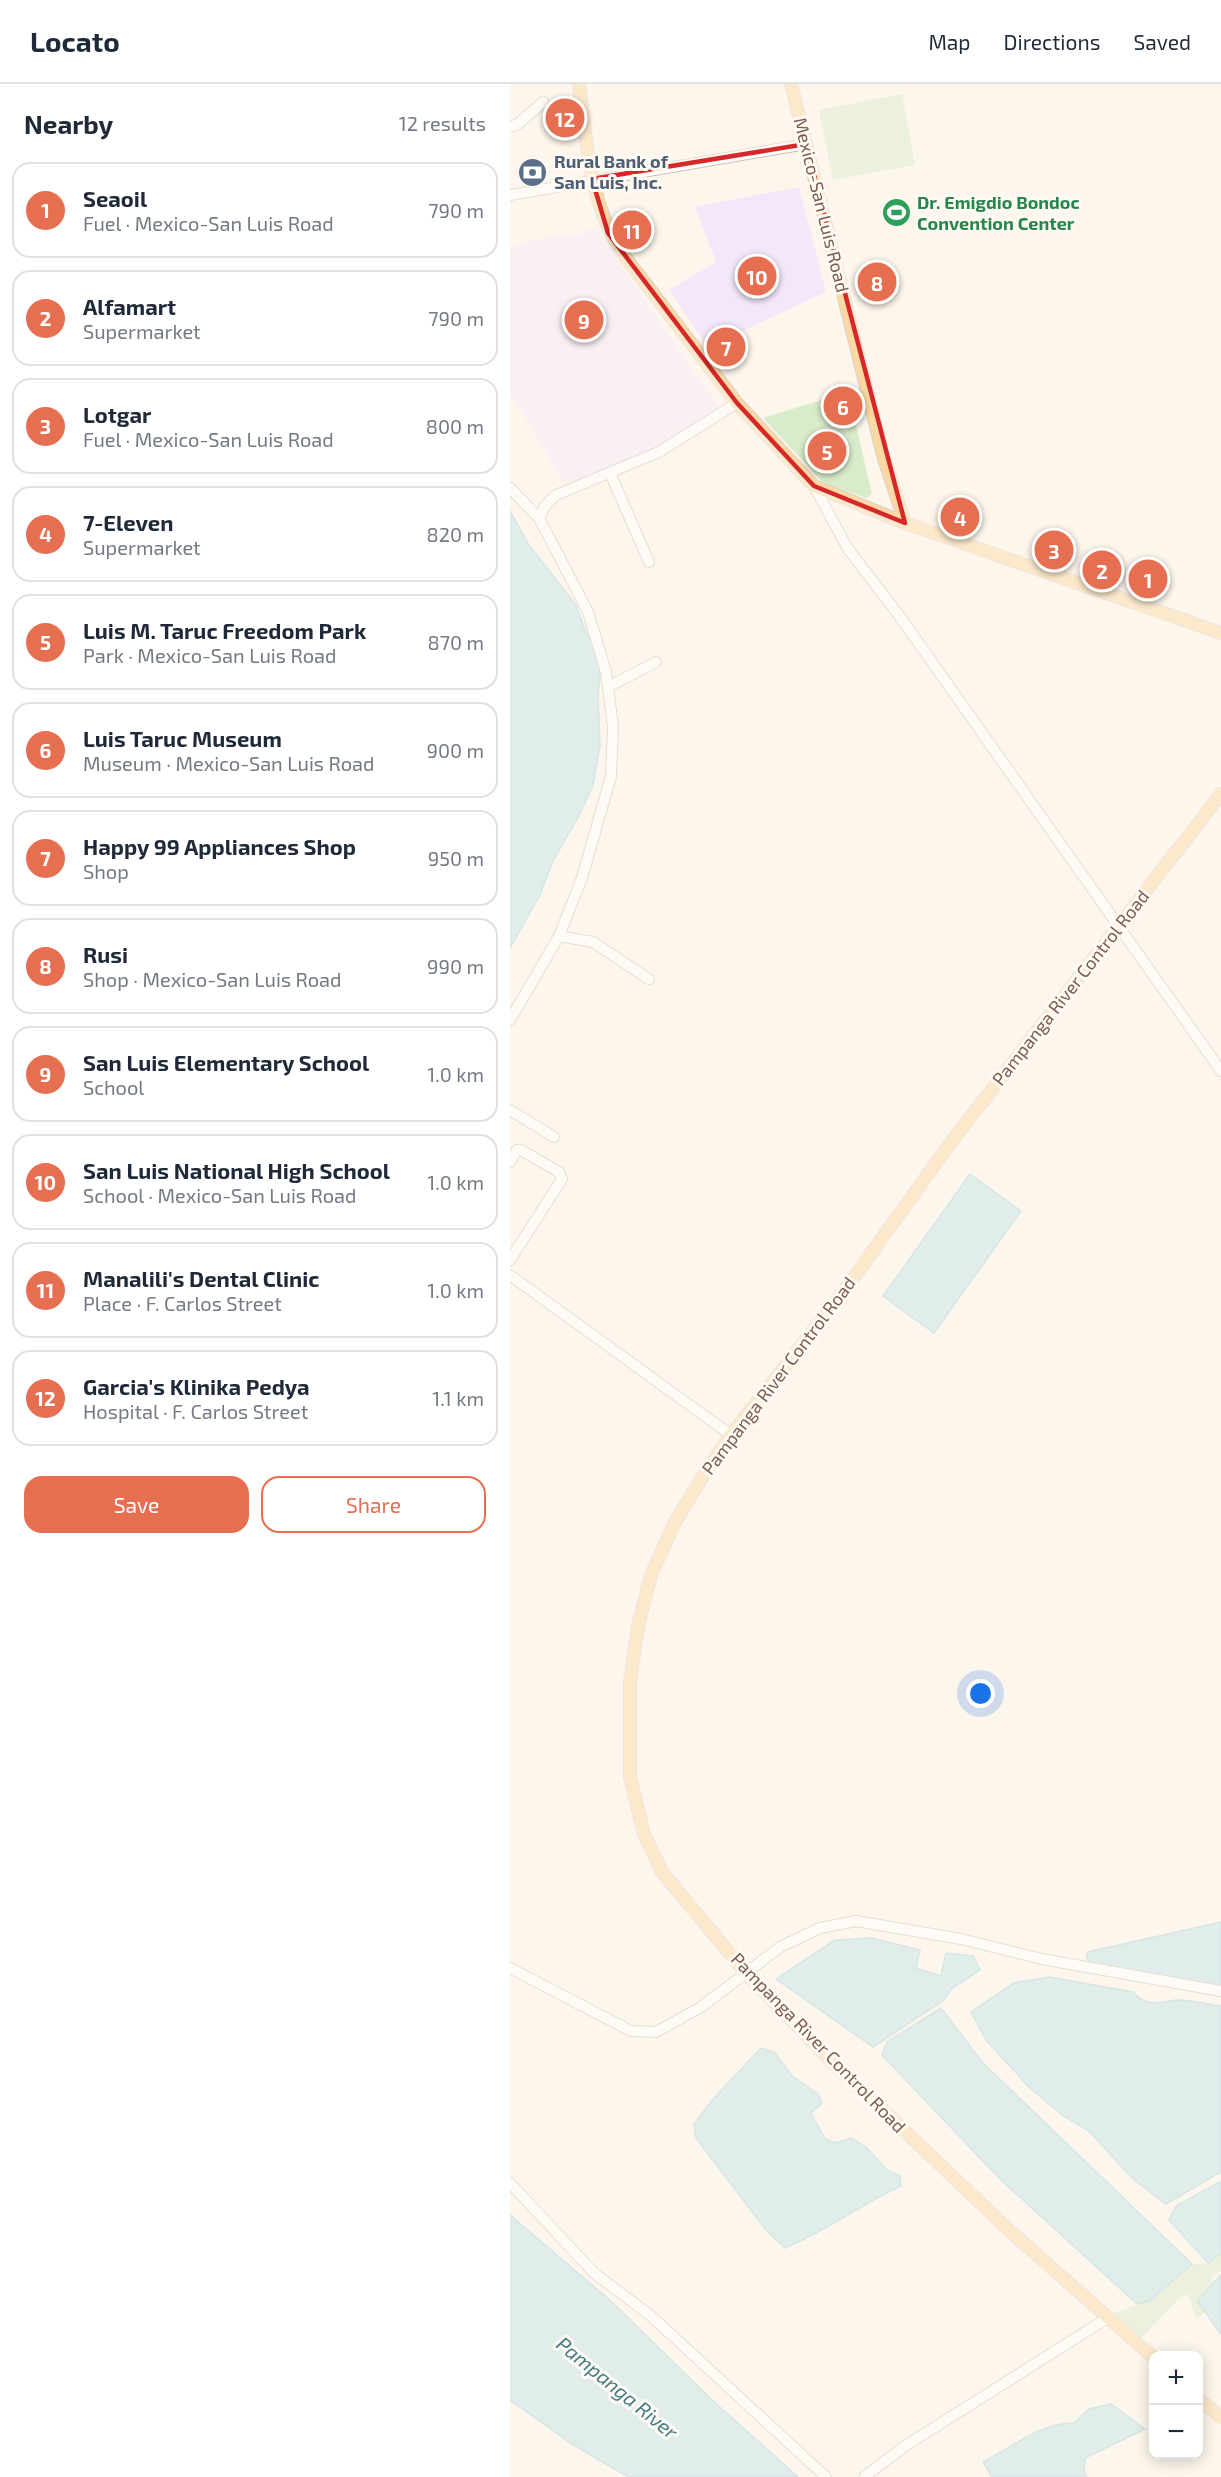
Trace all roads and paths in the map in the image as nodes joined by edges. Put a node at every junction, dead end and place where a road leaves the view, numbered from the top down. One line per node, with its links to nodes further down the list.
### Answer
1 (579, 84): 6 (main road)
2 (791, 84): 5 (main road, Mexico-San Luis Road)
3 (543, 102): 4 (street)
4 (510, 127)
5 (806, 144): 6 (street); 13 (main road, Mexico-San Luis Road)
6 (592, 179): 7 (street); 8 (main road)
7 (510, 195)
8 (737, 403): 9 (street); 10 (main road)
9 (610, 473): 12 (street); 14 (street)
10 (814, 486): 13 (main road); 19 (street)
11 (510, 488): 12 (street)
12 (540, 518): 17 (street)
13 (904, 523): 15 (main road)
14 (649, 562)
15 (1221, 633)
16 (656, 662): 17 (street)
17 (608, 687): 20 (street)
18 (1221, 794): 19 (main road, Pampanga River Control Road)
19 (1118, 928): 23 (street); 30 (main road, Pampanga River Control Road)
20 (558, 936): 21 (street); 22 (street)
21 (649, 979)
22 (510, 1020)
23 (1217, 1057): 24 (street)
24 (1221, 1071)
25 (510, 1110): 26 (street)
26 (554, 1137)
27 (510, 1162): 28 (street)
28 (510, 1260)
29 (510, 1275): 30 (street)
30 (731, 1435): 32 (main road, Pampanga River Control Road)
31 (510, 1968): 32 (street)
32 (746, 1973): 33 (street); 35 (main road, Pampanga River Control Road)
33 (1221, 1991)
34 (510, 2183): 39 (street)
35 (1109, 2317): 36 (main road, Pampanga River Control Road); 40 (street)
36 (1149, 2353)
37 (1203, 2403): 38 (main road)
38 (1221, 2417)
39 (826, 2477)
40 (864, 2477)

